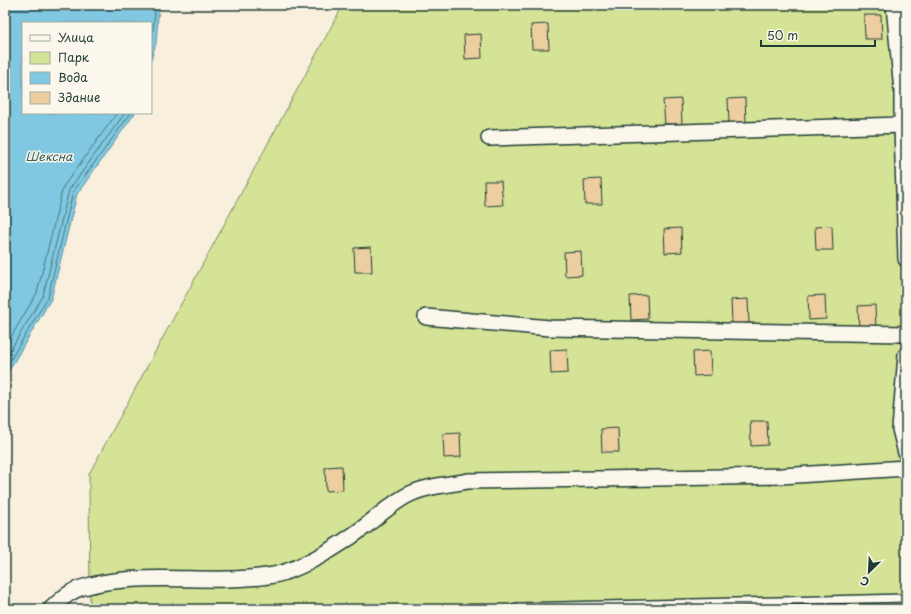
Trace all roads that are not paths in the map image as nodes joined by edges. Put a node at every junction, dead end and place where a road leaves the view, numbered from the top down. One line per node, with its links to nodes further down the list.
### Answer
1 (894, 5): 2 (street)
2 (904, 91): 3 (street)
3 (902, 125): 4 (street); 5 (street)
4 (489, 138)
5 (906, 259)
6 (426, 317): 7 (street)
7 (906, 334)
8 (906, 355): 9 (street)
9 (906, 453)
10 (906, 468): 13 (street)
11 (906, 598): 12 (lane)
12 (516, 607)
13 (52, 609)

